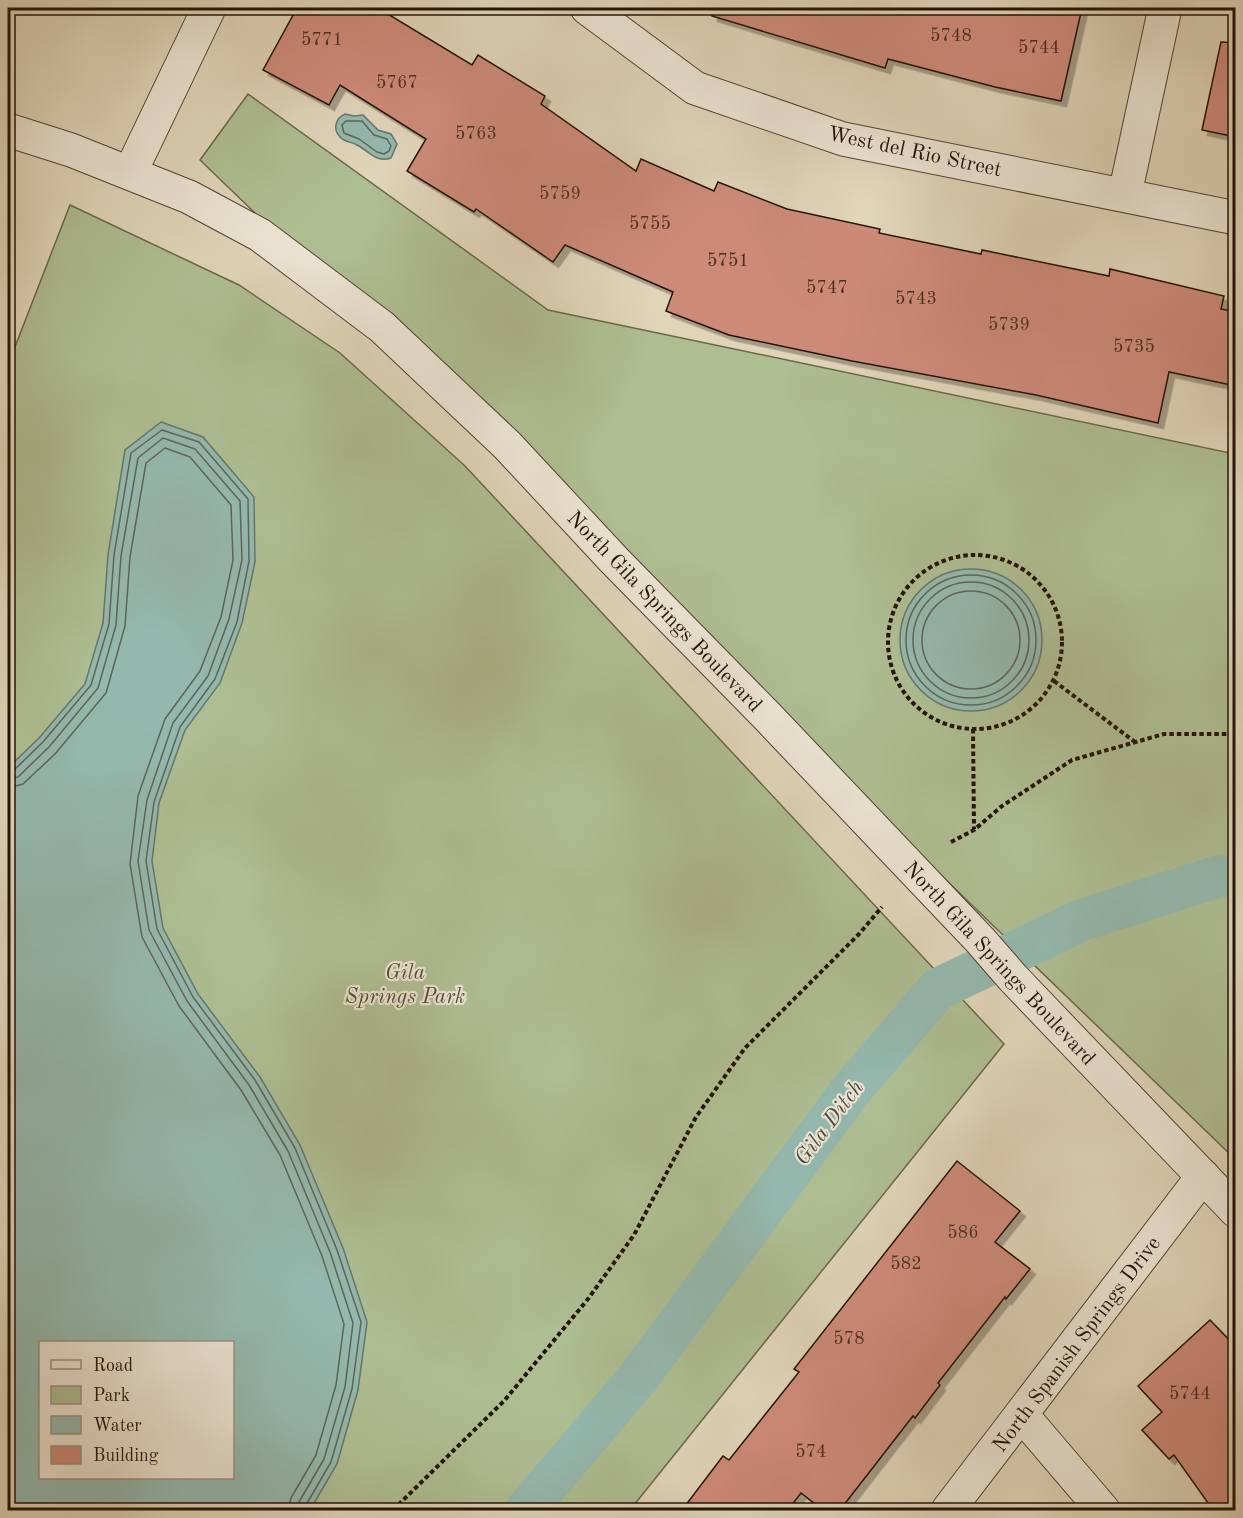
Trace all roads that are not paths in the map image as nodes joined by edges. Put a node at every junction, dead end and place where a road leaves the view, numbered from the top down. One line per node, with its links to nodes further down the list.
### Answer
1 (209, 8): 5 (street)
2 (587, 8): 6 (street, West del Rio Street)
3 (1165, 8): 6 (street)
4 (8, 130): 5 (street, North Gila Springs Boulevard)
5 (130, 173): 8 (street, North Gila Springs Boulevard)
6 (1125, 194): 7 (street, West del Rio Street)
7 (1236, 218)
8 (1203, 1176): 9 (street, North Gila Springs Boulevard); 10 (street, North Spanish Springs Drive)
9 (1236, 1211)
10 (1022, 1415): 11 (street, North Spanish Springs Drive); 12 (street)
11 (948, 1510)
12 (1103, 1510)

